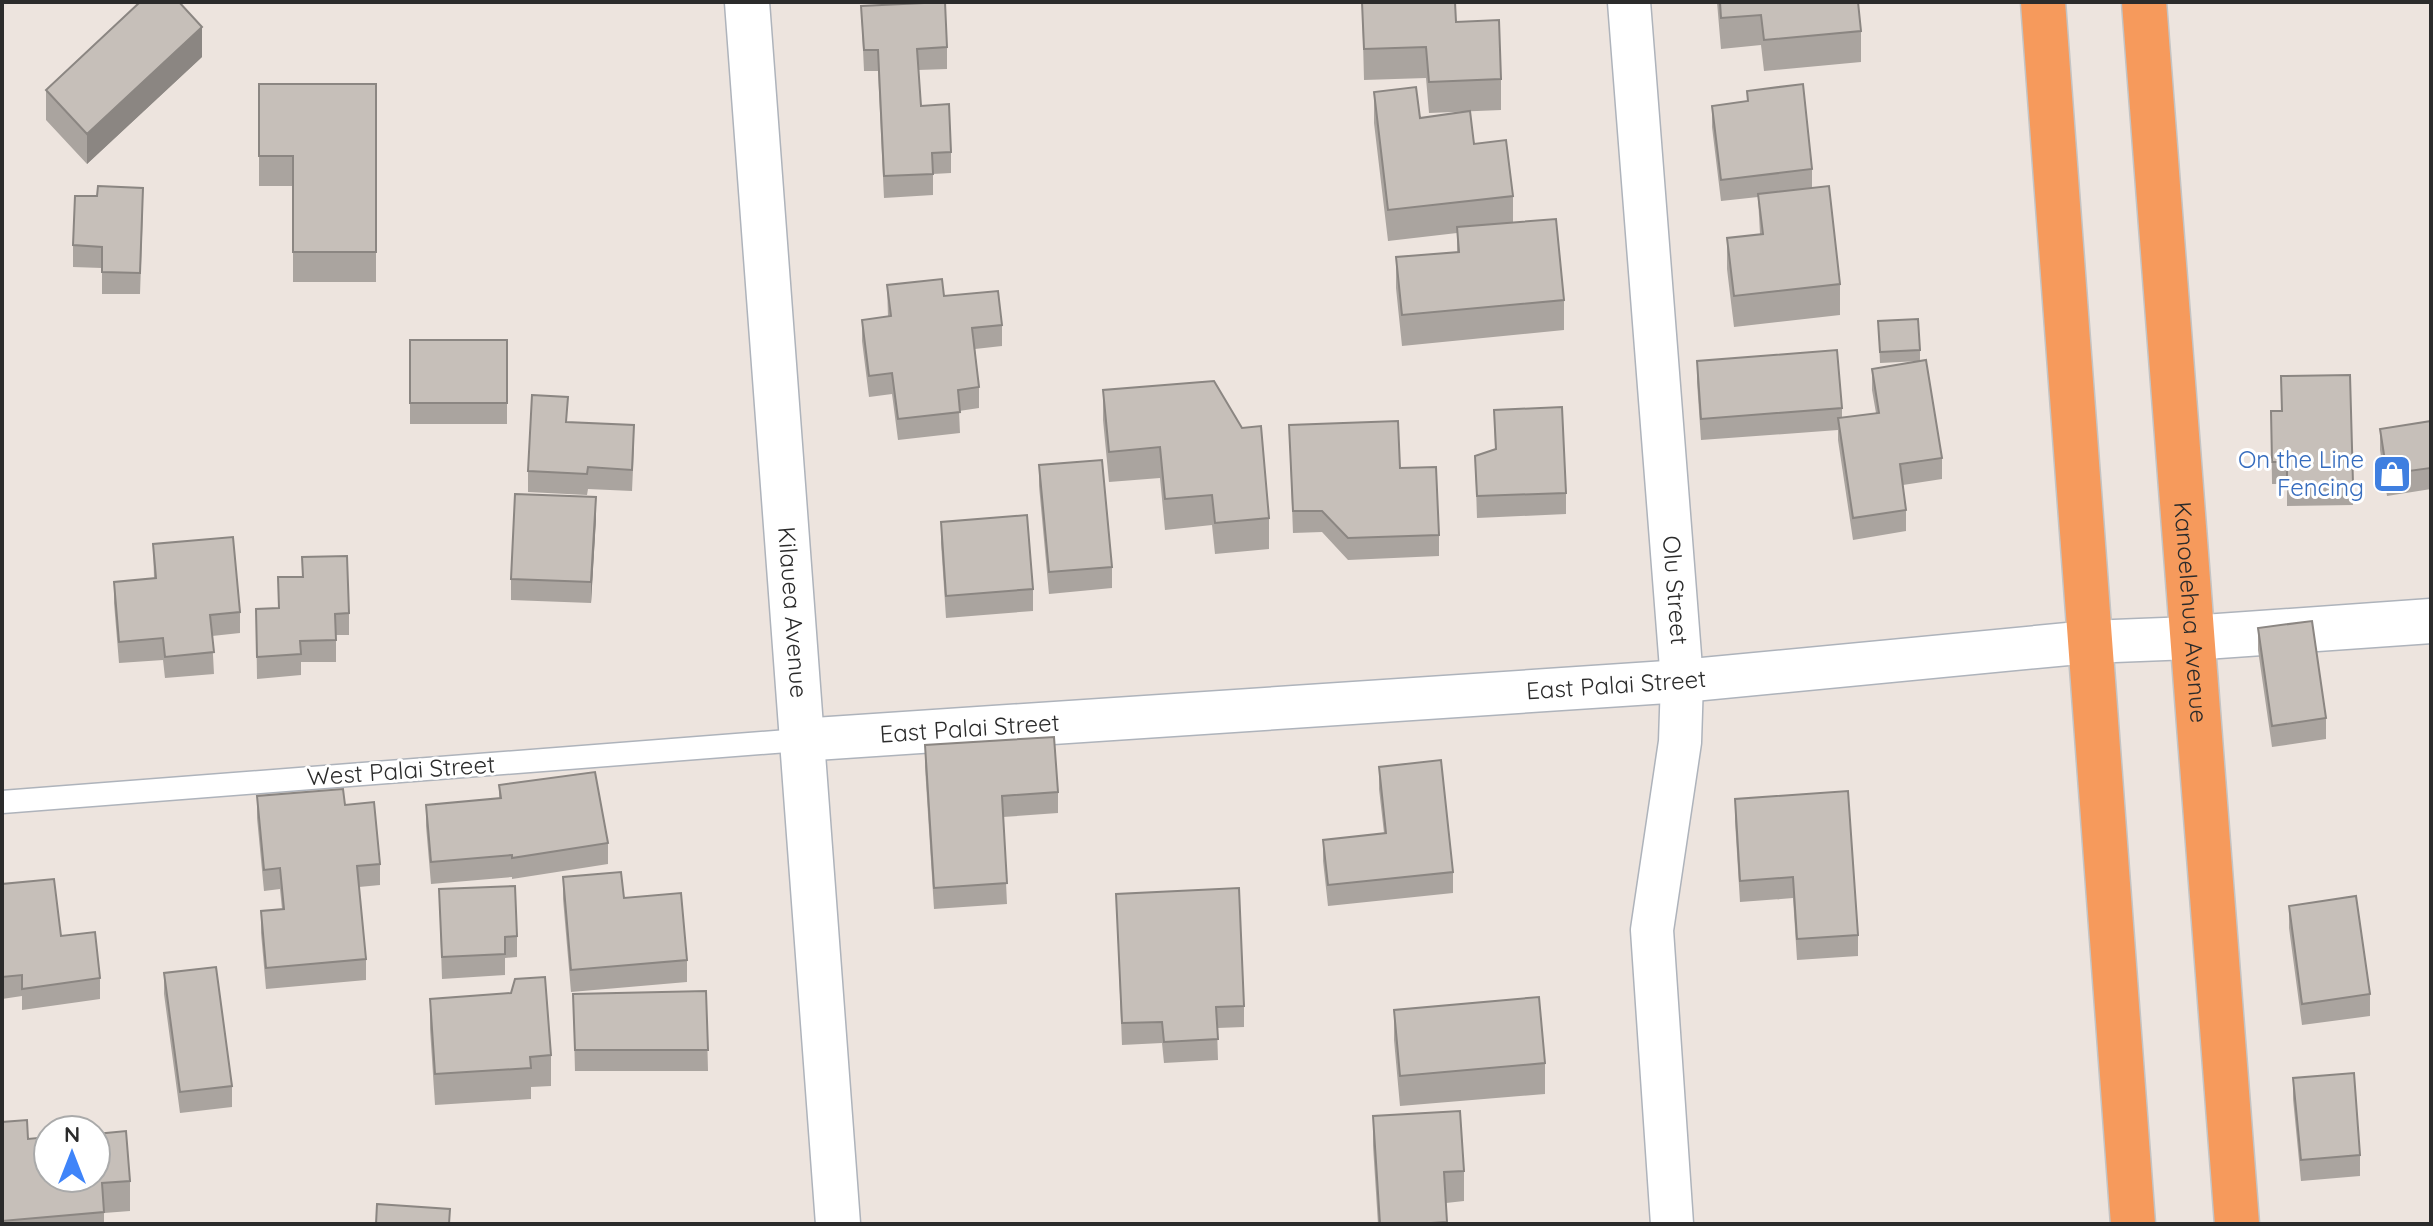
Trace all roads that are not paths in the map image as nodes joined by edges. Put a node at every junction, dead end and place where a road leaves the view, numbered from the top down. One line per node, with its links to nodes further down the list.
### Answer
1 (747, 2): 9 (street, Kilauea Avenue)
2 (1629, 2): 8 (street, Olu Street)
3 (2043, 2): 7 (highway)
4 (2144, 2): 6 (highway, Kanoelehua Avenue)
5 (2431, 621): 6 (street, East Palai Street)
6 (2190, 638): 7 (street, East Palai Street); 14 (highway, Kanoelehua Avenue)
7 (2089, 642): 8 (street, East Palai Street); 13 (highway)
8 (1682, 681): 9 (street, East Palai Street); 12 (street, Olu Street)
9 (800, 740): 10 (lane, West Palai Street); 11 (street, Kilauea Avenue)
10 (2, 802)
11 (838, 1224)
12 (1672, 1224)
13 (2133, 1224)
14 (2237, 1224)

